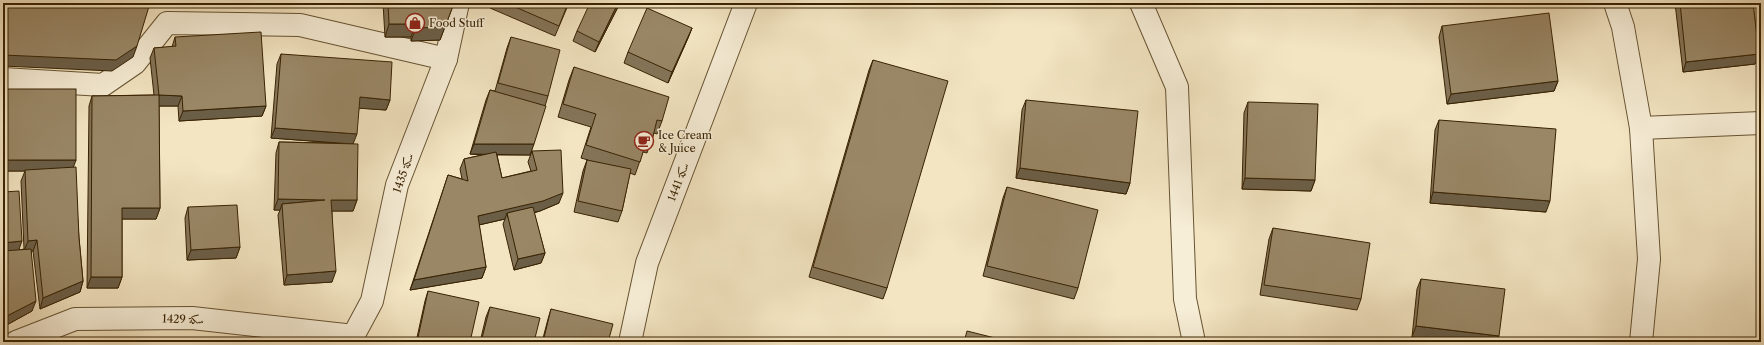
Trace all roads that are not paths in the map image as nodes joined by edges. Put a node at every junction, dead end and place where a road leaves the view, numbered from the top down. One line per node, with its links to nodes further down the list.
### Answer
1 (458, 3): 5 (street, سكة 1435)
2 (746, 3): 11 (street, سكة 1441)
3 (1141, 3): 12 (street)
4 (1615, 3): 8 (street)
5 (446, 59): 6 (street); 9 (street, سكة 1435)
6 (3, 79)
7 (1761, 123): 8 (street)
8 (1642, 128): 13 (street)
9 (352, 339): 10 (street, سكة 1429)
10 (16, 342)
11 (630, 342)
12 (1194, 342)
13 (1642, 342)

